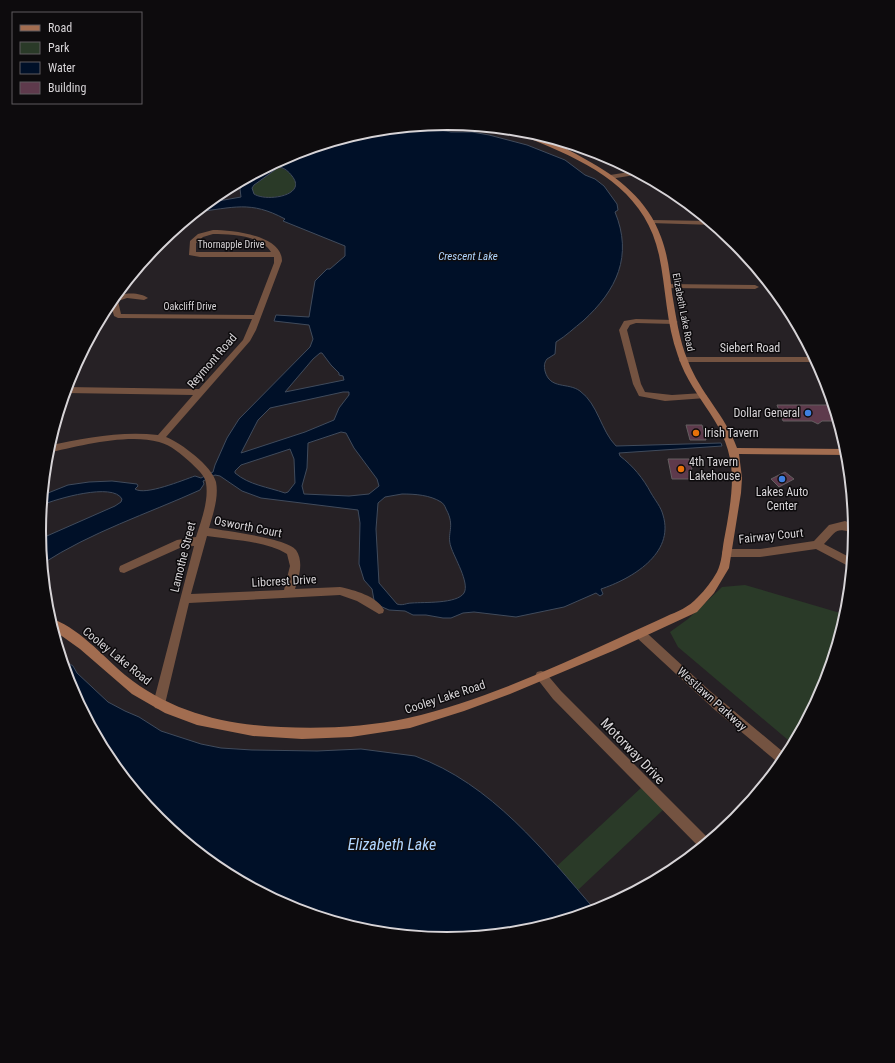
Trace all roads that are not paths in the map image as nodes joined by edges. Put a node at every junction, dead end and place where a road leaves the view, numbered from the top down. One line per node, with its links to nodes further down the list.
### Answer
1 (563, 147): 3 (main road, Elizabeth Lake Road)
2 (631, 174): 3 (street)
3 (610, 177): 4 (main road, Elizabeth Lake Road)
4 (652, 222): 5 (street); 7 (main road, Elizabeth Lake Road)
5 (704, 223)
6 (276, 254): 6 (street, Thornapple Drive); 12 (street, Reymont Road)
7 (668, 286): 8 (street); 13 (main road, Elizabeth Lake Road)
8 (755, 287)
9 (122, 297): 10 (street)
10 (144, 298)
11 (116, 306): 12 (street, Oakcliff Drive)
12 (257, 317): 17 (street, Reymont Road)
13 (674, 322): 14 (main road, Elizabeth Lake Road); 18 (street)
14 (682, 360): 15 (street, Siebert Road); 18 (main road, Elizabeth Lake Road)
15 (810, 360)
16 (72, 390): 17 (street)
17 (202, 392): 19 (street, Reymont Road)
18 (703, 396): 21 (main road, Elizabeth Lake Road)
19 (160, 438): 20 (street); 24 (street, Lamothe Street)
20 (55, 449)
21 (735, 451): 22 (main road); 26 (main road, Cooley Lake Road)
22 (841, 452)
23 (849, 527): 25 (street, Fairway Court)
24 (201, 536): 28 (street, Osworth Court); 29 (street, Osworth Court); 30 (street, Lamothe Street)
25 (817, 545): 26 (street, Fairway Court); 27 (street, Fairway Court)
26 (727, 553): 33 (main road, Cooley Lake Road)
27 (848, 561)
28 (124, 569)
29 (288, 593): 30 (street, Libcrest Drive); 31 (street, Libcrest Drive)
30 (186, 599): 35 (street, Lamothe Street)
31 (379, 610)
32 (58, 628): 35 (main road, Cooley Lake Road)
33 (640, 634): 34 (main road, Cooley Lake Road); 36 (street, Westlawn Parkway)
34 (541, 676): 35 (main road, Cooley Lake Road); 37 (street, Motorway Drive)
35 (159, 704)
36 (780, 757)
37 (702, 841)

